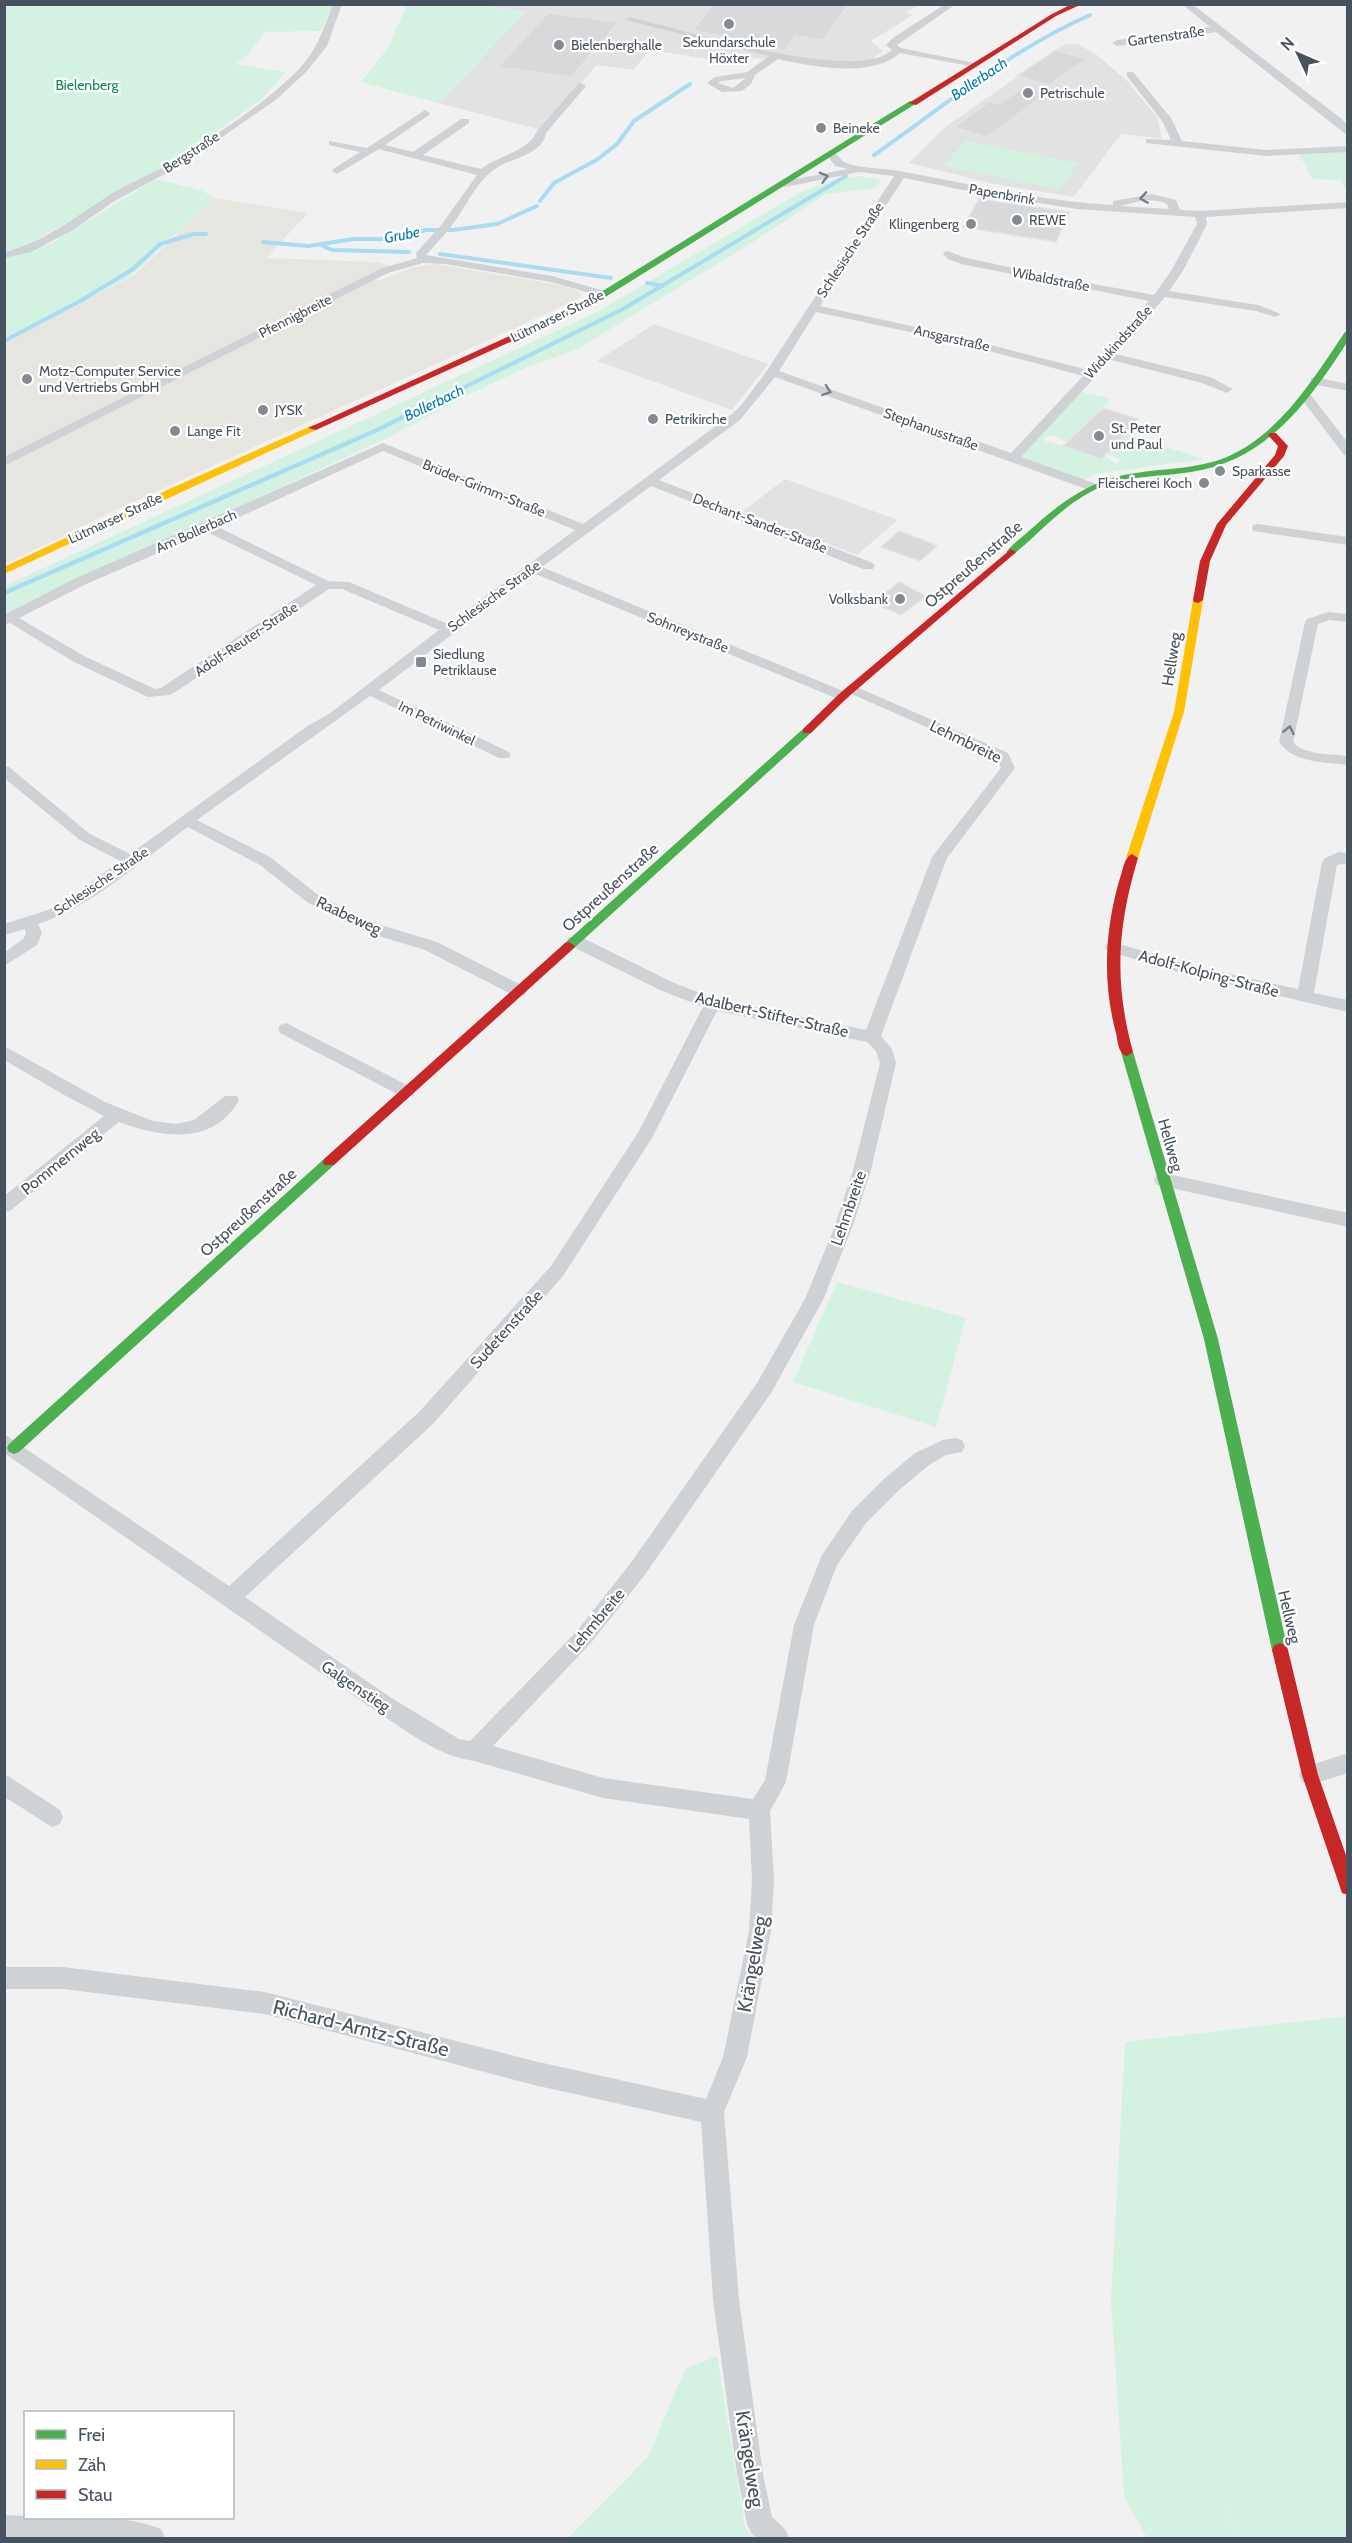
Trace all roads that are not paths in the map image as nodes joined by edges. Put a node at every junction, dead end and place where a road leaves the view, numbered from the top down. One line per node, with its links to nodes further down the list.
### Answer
1 (338, 4): 32 (street, Bergstraße)
2 (952, 4): 8 (street)
3 (1079, 4): 10 (street, Lütmarser Straße)
4 (1186, 4): 6 (street, Gartenstraße)
5 (630, 20): 9 (street)
6 (1216, 29): 7 (street, Gartenstraße); 16 (street, Gartenstraße)
7 (1117, 44)
8 (898, 50): 9 (street); 10 (street)
9 (777, 55): 11 (street)
10 (972, 65): 22 (street, Lütmarser Straße)
11 (750, 74)
12 (1130, 74): 19 (street)
13 (581, 86): 26 (street)
14 (425, 114): 20 (street)
15 (465, 121): 23 (street)
16 (1347, 133)
17 (1150, 141): 19 (street)
18 (333, 143): 20 (street)
19 (1178, 144): 21 (street)
20 (373, 148): 23 (street); 25 (street)
21 (1347, 149)
22 (832, 155): 24 (street, Papenbrink); 27 (street, Papenbrink); 28 (street, Lütmarser Straße)
23 (414, 156): 26 (street)
24 (863, 170): 27 (street, Papenbrink); 28 (street, Papenbrink, one-way to 24)
25 (337, 171)
26 (483, 173): 33 (street)
27 (901, 174): 30 (street, Papenbrink); 36 (street, Schlesische Straße)
28 (785, 184): 34 (street, Lütmarser Straße)
29 (1347, 205): 30 (street, Papenbrink)
30 (1200, 214): 35 (street, Widukindstraße)
31 (948, 254): 35 (street, Wibaldstraße)
32 (4, 255)
33 (423, 260): 34 (street, Pfennigbreite); 50 (street, Pfennigbreite)
34 (604, 294): 59 (street, Lütmarser Straße)
35 (1159, 296): 37 (street, Wibaldstraße); 39 (street, Widukindstraße)
36 (813, 308): 40 (street, Schlesische Straße); 41 (street, Ansgarstraße)
37 (1275, 314)
38 (1347, 334): 42 (street)
39 (1108, 356): 41 (street, Widukindstraße); 44 (street)
40 (772, 372): 49 (street, Stephanusstraße, one-way to 49); 51 (street, Schlesische Straße)
41 (1089, 374): 49 (street, Widukindstraße)
42 (1315, 381): 43 (street); 45 (street)
43 (1347, 388)
44 (1227, 389)
45 (1306, 397): 46 (street); 47 (street)
46 (1273, 435): 52 (street, Ostpreußenstraße); 76 (street, Hellweg)
47 (1346, 446)
48 (383, 447): 53 (street, Am Bollerbach); 55 (street, Brüder-Grimm-Straße)
49 (1013, 458): 52 (street, Stephanusstraße)
50 (4, 462)
51 (651, 481): 55 (street, Schlesische Straße); 57 (street, Dechant-Sander-Straße)
52 (1090, 486): 66 (street, Ostpreußenstraße)
53 (207, 527): 60 (street); 62 (street, Am Bollerbach)
54 (1258, 528): 56 (street)
55 (585, 529): 58 (street, Schlesische Straße)
56 (1347, 541)
57 (868, 566)
58 (532, 568): 63 (street, Schlesische Straße); 66 (street, Sohnreystraße)
59 (4, 571)
60 (326, 585): 63 (street); 65 (street, Adolf-Reuter-Straße)
61 (1347, 618): 68 (street, one-way to 61)
62 (7, 620): 65 (street, Am Bollerbach)
63 (449, 629): 64 (street, Schlesische Straße)
64 (370, 691): 67 (street, Im Petriwinkel); 70 (street, Schlesische Straße)
65 (165, 692)
66 (848, 693): 75 (street, Ostpreußenstraße); 83 (street, Lehmbreite)
67 (504, 755)
68 (1347, 761)
69 (4, 770): 72 (street)
70 (188, 821): 72 (street, Schlesische Straße); 78 (street, Raabeweg)
71 (1347, 858): 79 (street)
72 (132, 861): 73 (street, Schlesische Straße)
73 (30, 923): 74 (street, Schlesische Straße); 77 (street)
74 (4, 930)
75 (575, 941): 78 (street, Ostpreußenstraße); 80 (street, Adalbert-Stifter-Straße)
76 (1113, 947): 79 (street, Adolf-Kolping-Straße); 88 (street, Hellweg)
77 (4, 961)
78 (519, 991): 85 (street, Ostpreußenstraße)
79 (1305, 998): 81 (street, Adolf-Kolping-Straße)
80 (712, 1004): 83 (street, Adalbert-Stifter-Straße); 93 (street, Sudetenstraße)
81 (1347, 1006)
82 (286, 1029): 85 (street)
83 (872, 1037): 94 (street, Lehmbreite)
84 (4, 1052): 87 (street, Pommernweg)
85 (407, 1092): 91 (street, Ostpreußenstraße)
86 (231, 1100): 87 (street, Pommernweg)
87 (116, 1115): 89 (street, Pommernweg)
88 (1163, 1180): 90 (street); 96 (street, Hellweg)
89 (4, 1206)
90 (1347, 1220)
91 (9, 1445): 93 (street, Galgenstieg)
92 (955, 1446): 98 (street)
93 (230, 1598): 94 (street, Galgenstieg)
94 (474, 1751): 98 (street, Galgenstieg)
95 (1347, 1763): 96 (street)
96 (1311, 1775): 100 (street, Hellweg)
97 (4, 1790): 99 (street)
98 (759, 1810): 102 (street, Krängelweg)
99 (52, 1817)
100 (1347, 1887)
101 (4, 1978): 102 (street, Richard-Arntz-Straße)
102 (712, 2112): 105 (street, Krängelweg)
103 (4, 2528): 104 (street)
104 (152, 2538)
105 (776, 2538)

